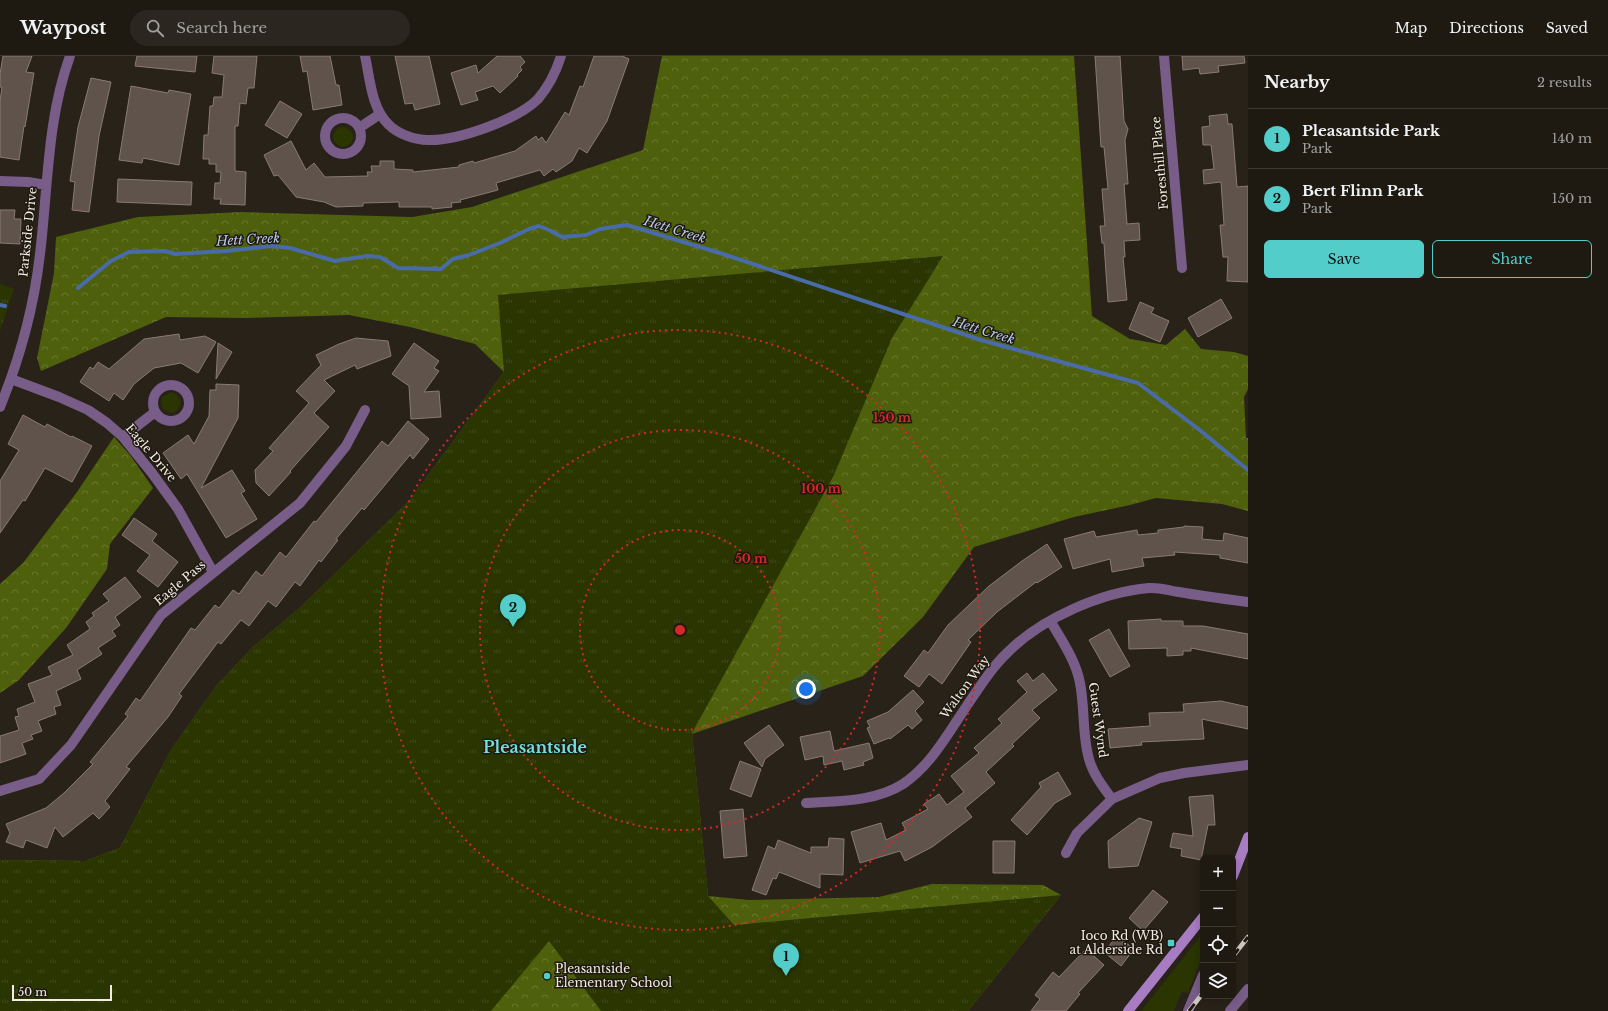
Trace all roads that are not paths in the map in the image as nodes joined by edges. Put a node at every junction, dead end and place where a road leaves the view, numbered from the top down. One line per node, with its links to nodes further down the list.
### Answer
1 (70, 56): 8 (street, Parkside Drive)
2 (365, 56): 5 (street)
3 (561, 56): 5 (street)
4 (1164, 56): 9 (street, Foresthill Place)
5 (380, 114): 6 (street)
6 (359, 128)
7 (0, 181): 8 (street)
8 (46, 185): 10 (street, Parkside Drive)
9 (1182, 268)
10 (11, 379): 11 (street, Parkside Drive); 14 (street, Eagle Drive)
11 (0, 407)
12 (366, 410): 15 (street, Eagle Pass)
13 (155, 412): 14 (street)
14 (123, 437): 15 (street, Eagle Drive)
15 (213, 572): 19 (street, Eagle Pass)
16 (1248, 602): 17 (street, Walton Way)
17 (1051, 622): 20 (street, Guest Wynd); 21 (street, Walton Way)
18 (1248, 765): 20 (street)
19 (0, 791)
20 (1112, 799): 23 (street)
21 (806, 803)
22 (1248, 837): 24 (main road)
23 (1066, 853)
24 (1236, 868)
25 (1200, 921): 28 (main road)
26 (1200, 981): 29 (street)
27 (1248, 989): 30 (street)
28 (1128, 1011)
29 (1188, 1011)
30 (1230, 1011)

